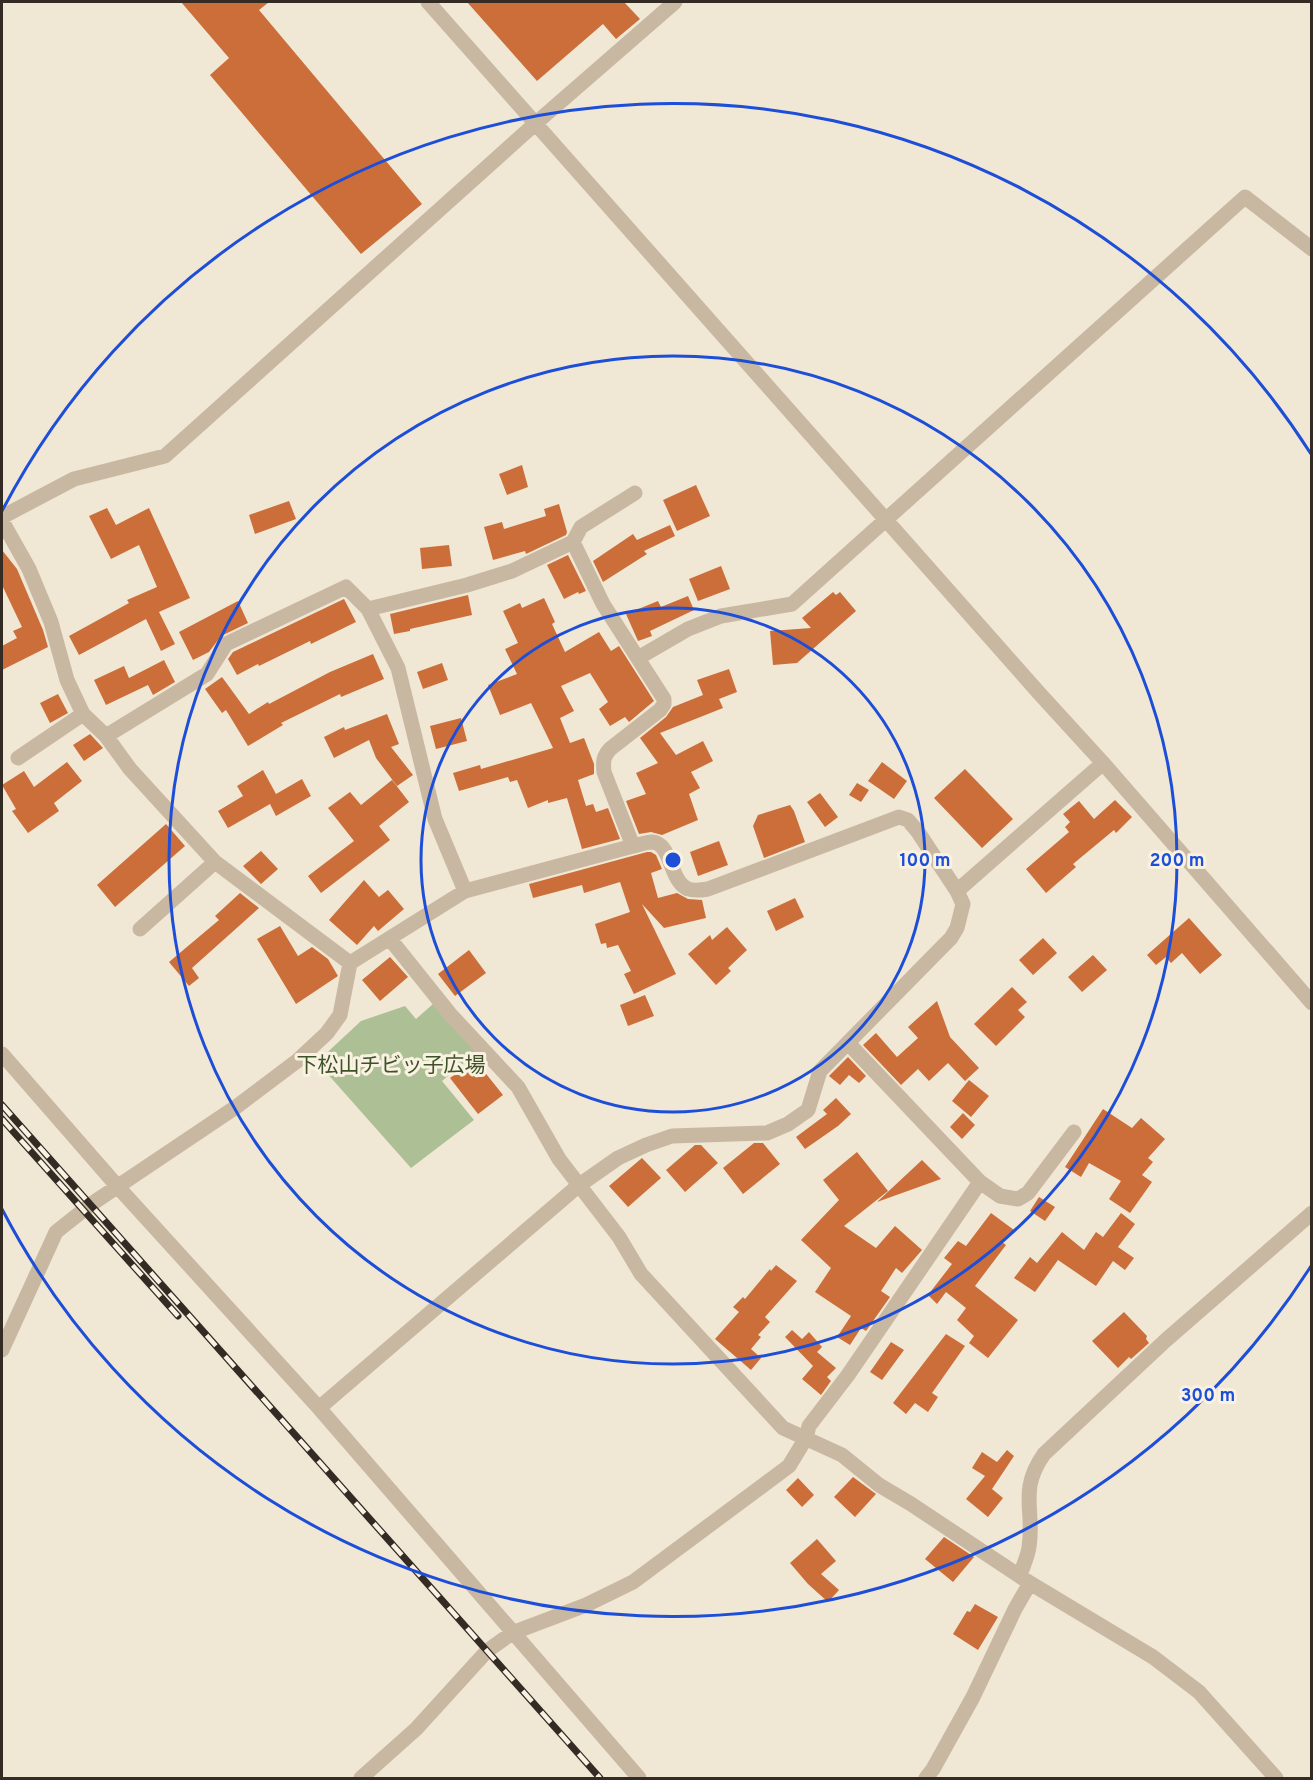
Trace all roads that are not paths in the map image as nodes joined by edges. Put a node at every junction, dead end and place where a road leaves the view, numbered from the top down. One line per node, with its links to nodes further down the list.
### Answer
1 (428, 2): 3 (street)
2 (675, 2): 3 (street)
3 (536, 123): 6 (street); 7 (street)
4 (1311, 249): 7 (street)
5 (635, 493): 8 (street)
6 (2, 519): 11 (street)
7 (887, 519): 10 (street); 14 (street)
8 (573, 542): 9 (street); 10 (street)
9 (368, 609): 12 (street); 17 (street)
10 (638, 658): 15 (street)
11 (83, 714): 12 (street); 13 (street)
12 (106, 736): 16 (street)
13 (18, 758)
14 (1103, 763): 18 (street); 22 (street)
15 (633, 846): 17 (street); 18 (street)
16 (215, 862): 19 (street); 21 (street)
17 (465, 891): 20 (street)
18 (957, 891): 23 (street)
19 (140, 929)
20 (390, 939): 21 (street); 28 (street)
21 (350, 963): 27 (street)
22 (1311, 1003)
23 (848, 1043): 26 (street); 28 (street)
24 (2, 1054): 27 (street)
25 (1074, 1132): 26 (street)
26 (980, 1182): 32 (street)
27 (118, 1186): 30 (street); 31 (street)
28 (578, 1186): 31 (street); 32 (street)
29 (1311, 1213): 33 (street)
30 (2, 1350)
31 (319, 1408): 34 (street)
32 (806, 1438): 33 (street); 34 (street)
33 (1025, 1579): 37 (street); 38 (street)
34 (512, 1632): 35 (street); 36 (street)
35 (361, 1779)
36 (639, 1779)
37 (926, 1779)
38 (1276, 1779)

